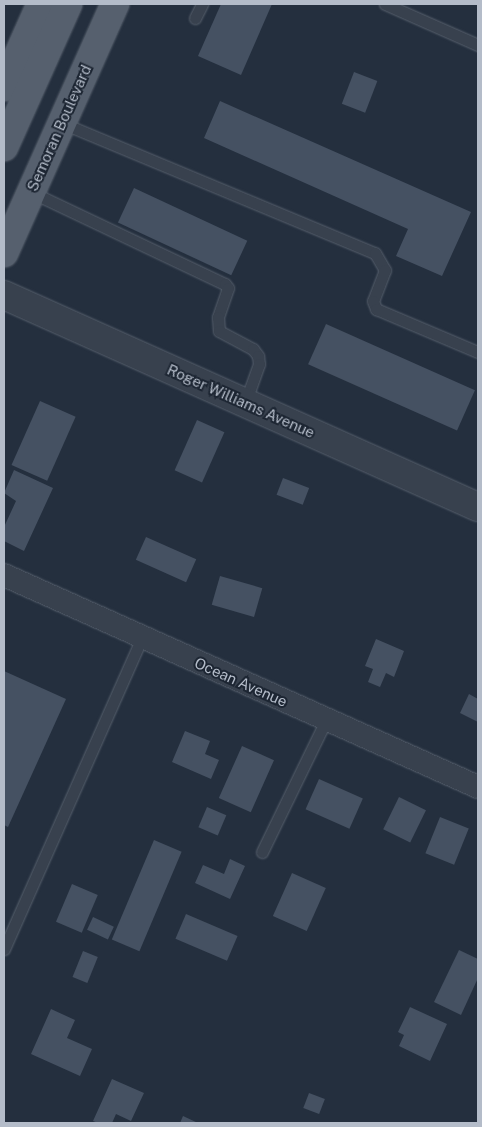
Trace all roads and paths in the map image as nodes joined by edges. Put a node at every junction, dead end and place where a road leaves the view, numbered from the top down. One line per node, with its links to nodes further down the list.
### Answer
1 (41, 4): 8 (main road)
2 (68, 4): 10 (main road)
3 (115, 4): 9 (main road, Semoran Boulevard)
4 (202, 4): 6 (lane)
5 (385, 4): 7 (lane)
6 (195, 18)
7 (478, 45)
8 (4, 87)
9 (62, 123): 11 (main road, Semoran Boulevard); 14 (lane)
10 (4, 147)
11 (31, 192): 12 (main road, Semoran Boulevard); 15 (lane)
12 (4, 253)
13 (4, 294): 15 (street, Roger Williams Avenue)
14 (478, 352)
15 (245, 403): 16 (street, Roger Williams Avenue)
16 (478, 507)
17 (4, 575): 18 (street, Ocean Avenue)
18 (142, 638): 19 (street, Ocean Avenue); 22 (lane)
19 (326, 720): 20 (street, Ocean Avenue); 21 (lane)
20 (478, 787)
21 (262, 852)
22 (4, 949)

